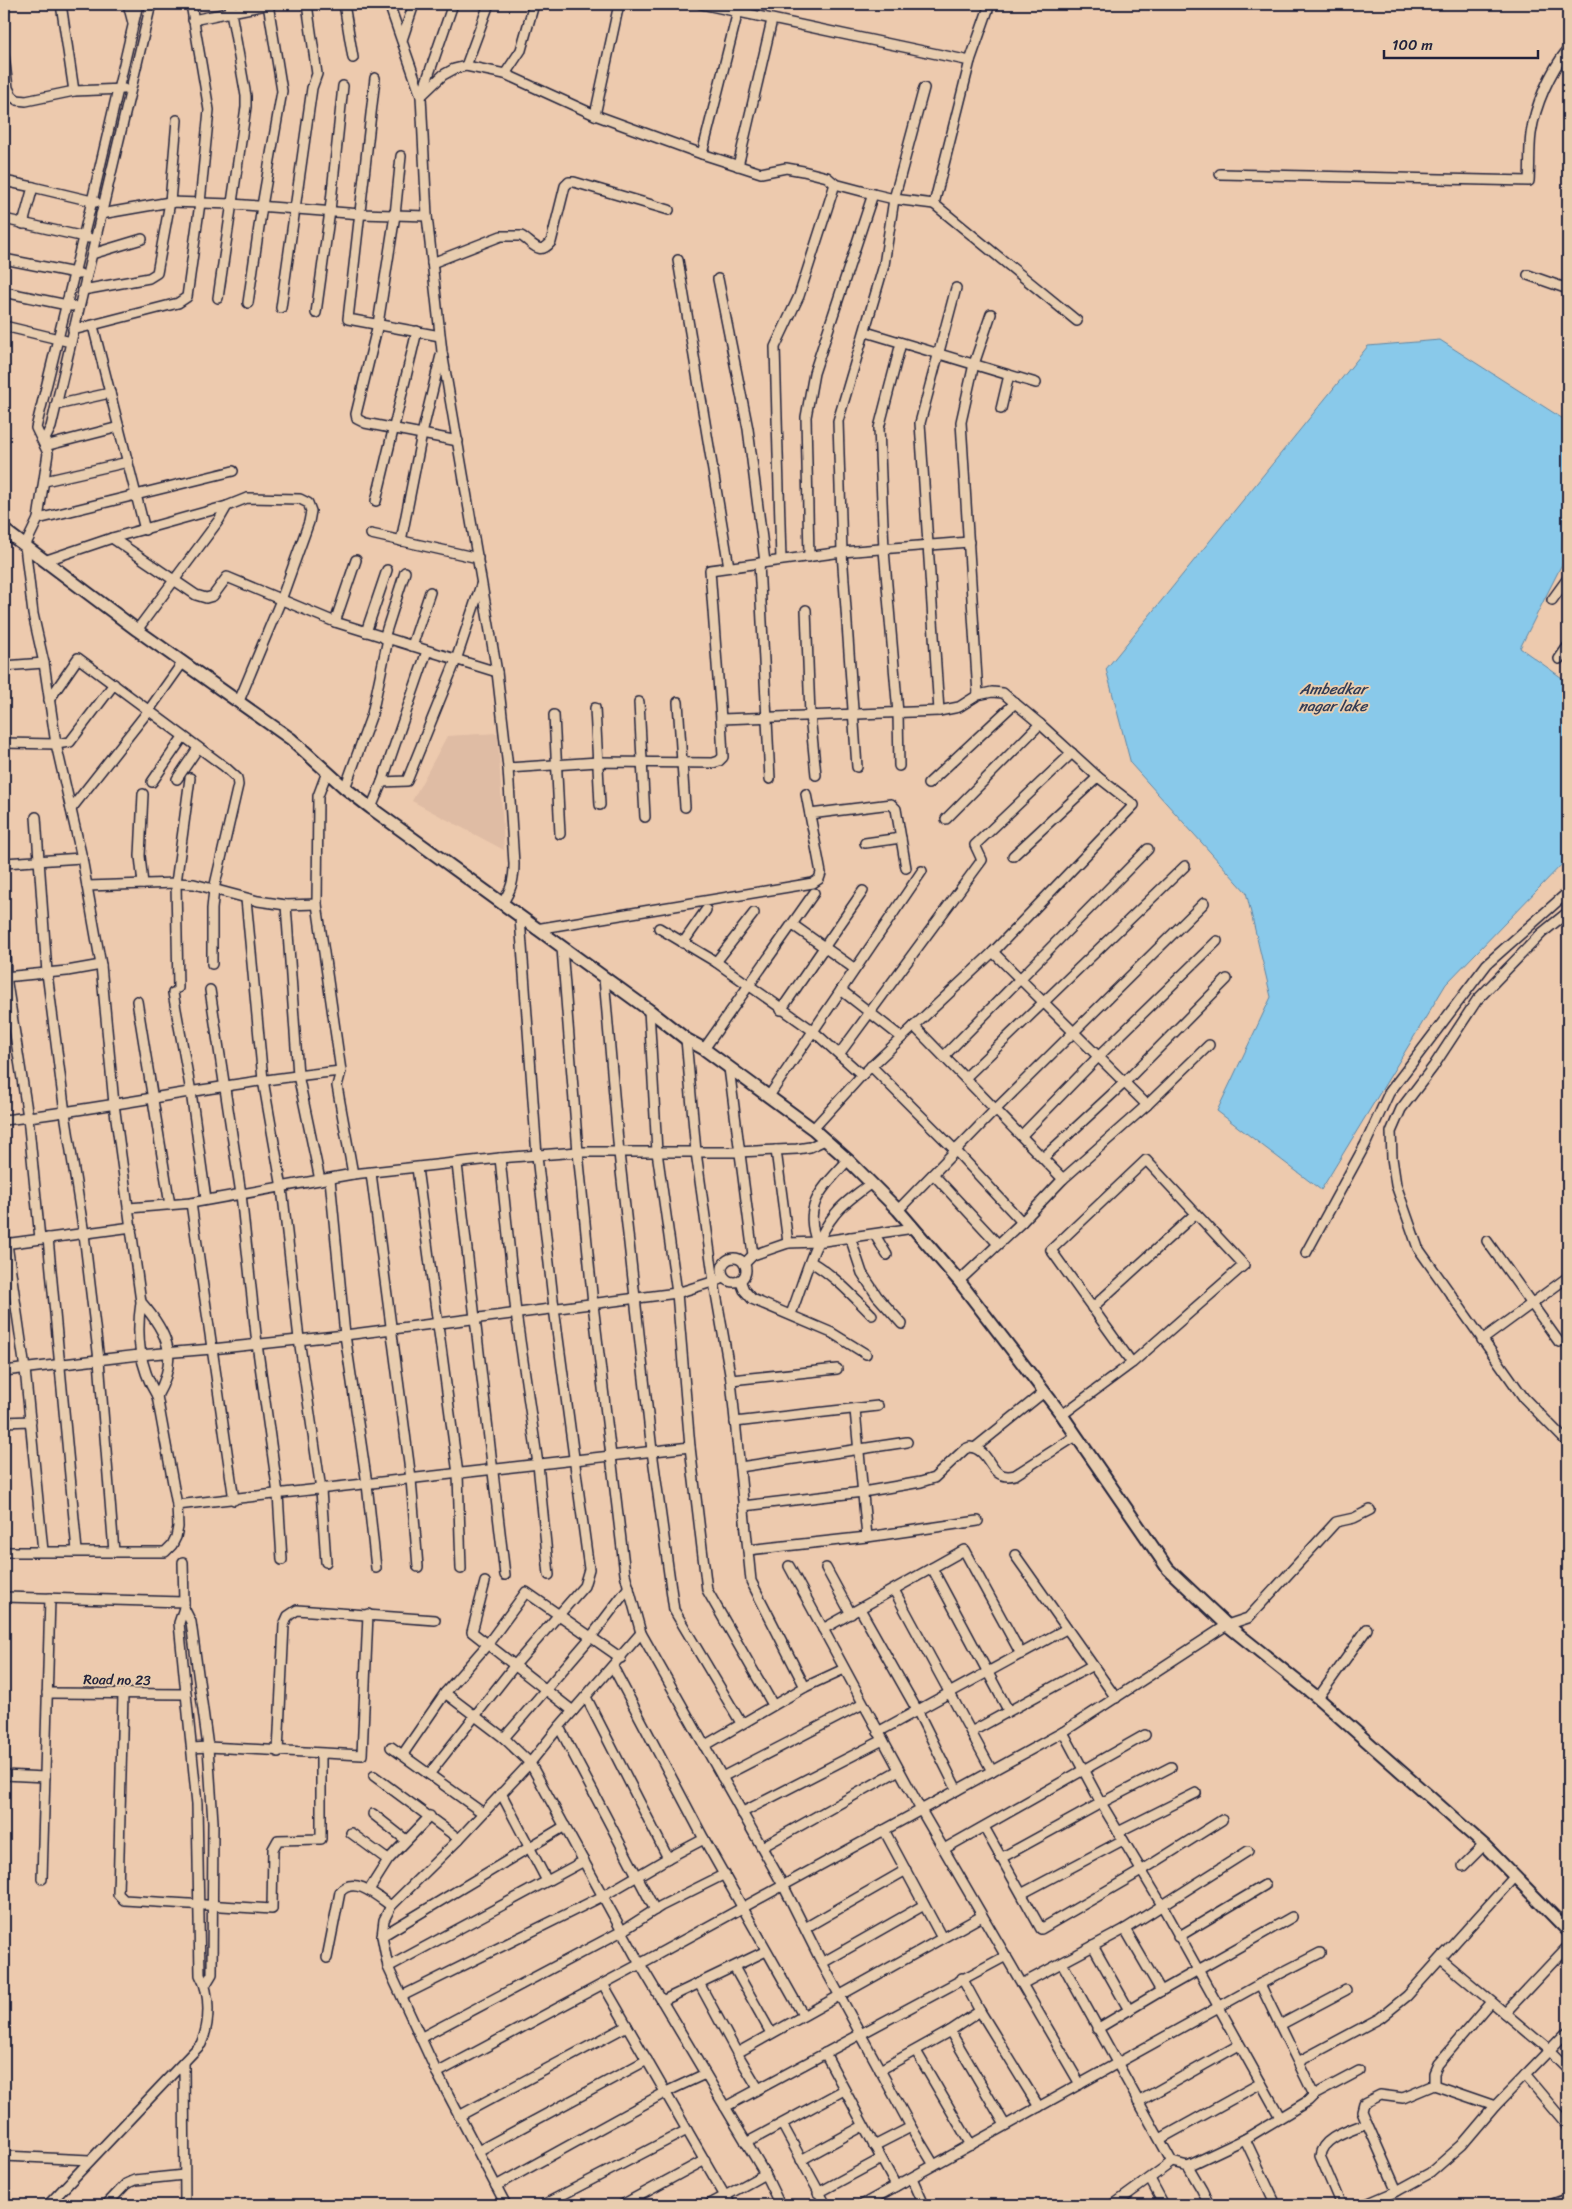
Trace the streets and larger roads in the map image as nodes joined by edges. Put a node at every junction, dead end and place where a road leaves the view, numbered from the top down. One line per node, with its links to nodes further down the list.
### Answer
1 (61, 4): 35 (street)
2 (128, 4): 21 (street)
3 (138, 4): 21 (street)
4 (151, 4): 23 (street)
5 (191, 4): 19 (street)
6 (269, 4): 17 (street); 54 (street)
7 (306, 4): 55 (street)
8 (344, 4): 26 (street)
9 (390, 4): 22 (street)
10 (414, 4): 22 (street)
11 (453, 4): 36 (street)
12 (489, 4): 28 (street)
13 (534, 4): 29 (street)
14 (619, 4): 37 (street)
15 (701, 4): 18 (street)
16 (990, 4): 27 (street)
17 (230, 8): 19 (street); 52 (street)
18 (738, 11): 20 (street); 39 (street)
19 (193, 20): 50 (street)
20 (772, 20): 27 (street); 41 (street)
21 (133, 24): 23 (street); 34 (street)
22 (402, 40): 36 (street)
23 (141, 47): 33 (street)
24 (1568, 49): 42 (street)
25 (4, 56): 35 (street)
26 (353, 58)
27 (970, 61): 53 (street)
28 (466, 66): 29 (street); 36 (street)
29 (505, 74): 37 (street)
30 (375, 78): 59 (street)
31 (343, 86): 57 (street)
32 (924, 88): 47 (street)
33 (130, 89): 34 (street); 51 (street)
34 (118, 90): 35 (street); 48 (street)
35 (74, 91)
36 (421, 96): 61 (street)
37 (595, 115): 39 (street)
38 (177, 120): 49 (street)
39 (702, 154): 41 (street)
40 (401, 156): 60 (street)
41 (738, 166): 44 (street)
42 (1220, 174)
43 (4, 181): 45 (street)
44 (835, 184): 46 (street); 130 (street)
45 (33, 188): 48 (street); 63 (street)
46 (873, 194): 47 (street); 127 (street)
47 (894, 199): 53 (street); 92 (street)
48 (92, 202): 51 (street); 64 (street)
49 (170, 202): 50 (street); 58 (street); 77 (street)
50 (200, 203): 52 (street); 89 (street)
51 (104, 204): 58 (street)
52 (232, 204): 54 (street); 79 (street)
53 (934, 204): 86 (street)
54 (262, 206): 55 (street); 80 (street)
55 (296, 208): 57 (street); 83 (street)
56 (669, 210): 70 (street)
57 (330, 211): 59 (street); 84 (street)
58 (101, 214): 65 (street)
59 (360, 214): 60 (street); 87 (street)
60 (396, 216): 61 (street); 87 (street)
61 (427, 216): 70 (street)
62 (4, 219): 63 (street)
63 (23, 224): 64 (street)
64 (84, 237): 65 (street); 71 (street)
65 (95, 239): 67 (street)
66 (142, 239): 67 (street)
67 (92, 254): 72 (street)
68 (4, 259): 71 (street)
69 (678, 260): 133 (street)
70 (432, 263): 93 (street)
71 (74, 273): 72 (street); 81 (street)
72 (86, 275): 77 (street)
73 (1528, 275): 76 (street)
74 (718, 279): 132 (street)
75 (956, 288): 98 (street)
76 (1568, 289)
77 (83, 290): 82 (street)
78 (4, 292): 81 (street)
79 (218, 298)
80 (248, 303)
81 (66, 305): 82 (street); 94 (street)
82 (78, 307): 90 (street)
83 (281, 308)
84 (316, 312)
85 (991, 314): 99 (street)
86 (1077, 321)
87 (378, 324): 91 (street); 106 (street)
88 (4, 326): 94 (street)
89 (93, 326): 90 (street); 102 (street)
90 (73, 330): 95 (street)
91 (417, 331): 93 (street); 106 (street)
92 (866, 332): 96 (street); 126 (street)
93 (440, 336): 97 (street)
94 (57, 339): 95 (street); 109 (street)
95 (71, 342): 103 (street)
96 (901, 342): 98 (street); 125 (street)
97 (442, 352): 107 (street); 108 (street)
98 (938, 354): 99 (street); 124 (street)
99 (974, 364): 100 (street); 122 (street)
100 (1009, 375): 101 (street); 104 (street)
101 (1036, 383)
102 (110, 393): 103 (street); 105 (street)
103 (56, 405): 109 (street)
104 (1001, 409)
105 (119, 427): 109 (street); 110 (street)
106 (395, 427): 107 (street); 114 (street)
107 (422, 434): 108 (street); 121 (street)
108 (458, 441): 128 (street)
109 (45, 443): 112 (street)
110 (128, 462): 112 (street); 113 (street)
111 (233, 471): 113 (street)
112 (45, 482): 116 (street)
113 (136, 495): 116 (street); 118 (street)
114 (376, 501)
115 (227, 506): 118 (street); 137 (street); 140 (street)
116 (38, 519): 123 (street)
117 (4, 530): 123 (street)
118 (145, 530): 120 (street)
119 (371, 534): 121 (street)
120 (112, 538): 131 (street); 137 (street)
121 (401, 541): 128 (street)
122 (970, 542): 124 (street); 157 (street)
123 (25, 546): 131 (street); 153 (street)
124 (927, 546): 125 (street); 165 (street)
125 (884, 550): 126 (street); 166 (street)
126 (842, 552): 127 (street); 169 (street)
127 (809, 556): 130 (street)
128 (478, 558): 138 (street)
129 (356, 560): 143 (street)
130 (781, 560): 132 (street)
131 (44, 561): 144 (street)
132 (762, 563): 133 (street); 170 (street)
133 (729, 567): 171 (street)
134 (387, 570): 145 (street)
135 (405, 572): 146 (street)
136 (1568, 578): 141 (street)
137 (176, 580): 140 (street); 144 (street)
138 (482, 582): 151 (street); 155 (street)
139 (430, 592): 147 (street)
140 (281, 600): 143 (street); 159 (street)
141 (1552, 600)
142 (806, 610): 168 (street)
143 (336, 622): 145 (street)
144 (137, 630): 152 (street)
145 (366, 632): 146 (street)
146 (386, 638): 147 (street); 194 (street)
147 (412, 646): 149 (street)
148 (1568, 646): 150 (street)
149 (427, 651): 151 (street); 192 (street)
150 (1559, 659)
151 (456, 660): 155 (street); 192 (street)
152 (183, 662): 159 (street); 164 (street)
153 (44, 663): 154 (street); 158 (street)
154 (4, 666)
155 (497, 672): 184 (street)
156 (114, 684): 158 (street); 164 (street); 175 (street)
157 (978, 695): 162 (street); 165 (street)
158 (49, 700): 175 (street)
159 (239, 701): 185 (street)
160 (639, 702): 179 (street)
161 (678, 702): 181 (street)
162 (1015, 703): 172 (street); 193 (street)
163 (595, 708): 178 (street)
164 (149, 710): 173 (street); 200 (street)
165 (939, 711): 166 (street)
166 (898, 713): 169 (street); 182 (street)
167 (554, 715): 180 (street)
168 (810, 715): 169 (street); 170 (street); 186 (street)
169 (854, 715): 183 (street)
170 (767, 716): 171 (street); 190 (street)
171 (721, 719): 181 (street)
172 (1040, 724): 177 (street); 204 (street)
173 (183, 737): 176 (street); 191 (street)
174 (4, 744): 175 (street)
175 (56, 744): 200 (street)
176 (198, 748): 189 (street); 219 (street)
177 (1072, 753): 187 (street); 257 (street)
178 (598, 762): 179 (street); 180 (street); 197 (street)
179 (641, 762): 181 (street); 203 (street)
180 (556, 764): 184 (street); 205 (street)
181 (682, 764): 198 (street)
182 (899, 766)
183 (857, 767)
184 (508, 768): 226 (street)
185 (327, 772): 194 (street); 225 (street)
186 (816, 775)
187 (1098, 777): 209 (street); 240 (street)
188 (190, 778): 216 (street)
189 (177, 779)
190 (770, 779)
191 (152, 782)
192 (382, 782): 199 (street)
193 (928, 784)
194 (345, 788): 199 (street)
195 (143, 794): 217 (street)
196 (806, 794): 201 (street)
197 (600, 805)
198 (685, 807)
199 (371, 808): 226 (street)
200 (71, 809): 210 (street)
201 (810, 814): 206 (street); 234 (street)
202 (36, 817): 211 (street)
203 (645, 817)
204 (946, 818)
205 (560, 834)
206 (901, 838): 207 (street); 214 (street)
207 (866, 843)
208 (1148, 849): 249 (street)
209 (1013, 856)
210 (82, 858): 211 (street); 218 (street)
211 (39, 860): 212 (street); 245 (street)
212 (4, 863)
213 (1185, 866): 254 (street)
214 (906, 868)
215 (922, 871): 244 (street)
216 (176, 883): 217 (street); 219 (street); 277 (street)
217 (143, 884): 218 (street)
218 (87, 886): 243 (street)
219 (214, 889): 223 (street); 242 (street)
220 (863, 891): 238 (street)
221 (1568, 892): 329 (street)
222 (814, 893): 232 (street)
223 (246, 899): 227 (street); 274 (street)
224 (1204, 903): 260 (street)
225 (317, 904): 227 (street); 270 (street)
226 (502, 904): 231 (street)
227 (286, 905): 271 (street)
228 (706, 910): 237 (street)
229 (1568, 912): 355 (street)
230 (754, 913): 241 (street)
231 (520, 918): 234 (street); 296 (street)
232 (793, 925): 238 (street); 250 (street)
233 (659, 928): 237 (street)
234 (536, 929): 239 (street)
235 (4, 931): 246 (street)
236 (1217, 941): 267 (street)
237 (683, 943): 241 (street)
238 (825, 947): 244 (street); 256 (street)
239 (562, 948): 247 (street); 290 (street)
240 (993, 952): 249 (street); 258 (street)
241 (716, 962): 250 (street)
242 (212, 964)
243 (101, 965): 245 (street); 280 (street)
244 (855, 969): 252 (street)
245 (47, 973): 246 (street); 283 (street)
246 (5, 977): 284 (street)
247 (604, 978): 255 (street); 295 (street)
248 (1227, 979): 275 (street)
249 (1019, 980): 254 (street); 266 (street)
250 (749, 985): 256 (street); 264 (street)
251 (210, 990): 276 (street)
252 (841, 990): 257 (street); 259 (street)
253 (137, 1001): 279 (street)
254 (1044, 1004): 260 (street); 273 (street)
255 (649, 1010): 262 (street); 291 (street)
256 (781, 1010): 259 (street)
257 (869, 1012): 261 (street); 265 (street)
258 (914, 1026): 261 (street); 266 (street)
259 (812, 1030): 265 (street); 278 (street)
260 (1073, 1033): 267 (street); 282 (street)
261 (901, 1037): 268 (street)
262 (686, 1040): 264 (street); 292 (street)
263 (1210, 1046): 281 (street)
264 (704, 1049): 269 (street)
265 (840, 1053): 272 (street)
266 (944, 1056): 273 (street)
267 (1098, 1057): 275 (street); 287 (street)
268 (871, 1066): 272 (street); 294 (street)
269 (729, 1068): 278 (street); 293 (street)
270 (340, 1071): 271 (street); 303 (street)
271 (298, 1075): 274 (street); 307 (street)
272 (862, 1075): 286 (street)
273 (965, 1078): 282 (street)
274 (263, 1080): 276 (street); 309 (street)
275 (1124, 1083): 281 (street); 298 (street)
276 (224, 1085): 277 (street); 310 (street)
277 (191, 1092): 279 (street); 311 (street)
278 (769, 1096): 286 (street)
279 (152, 1098): 280 (street); 313 (street)
280 (114, 1104): 283 (street); 314 (street)
281 (1147, 1106): 306 (street)
282 (995, 1110): 287 (street); 294 (street)
283 (65, 1113): 284 (street); 320 (street)
284 (28, 1117): 285 (street); 323 (street)
285 (4, 1120)
286 (813, 1129): 288 (street)
287 (1022, 1135): 298 (street)
288 (825, 1140): 289 (street); 299 (street)
289 (776, 1150): 293 (street); 326 (street)
290 (578, 1152): 295 (street); 296 (street); 343 (street)
291 (658, 1152): 292 (street); 295 (street); 339 (street)
292 (696, 1152): 293 (street); 338 (street)
293 (738, 1152): 331 (street)
294 (957, 1152): 304 (street); 317 (street)
295 (619, 1153): 340 (street)
296 (537, 1156): 297 (street); 344 (street)
297 (500, 1158): 300 (street); 346 (street)
298 (1043, 1158): 306 (street)
299 (848, 1160): 308 (street); 325 (street)
300 (457, 1164): 301 (street); 349 (street)
301 (417, 1168): 302 (street); 350 (street)
302 (371, 1173): 303 (street); 352 (street)
303 (354, 1174): 305 (street)
304 (934, 1174): 315 (street); 328 (street)
305 (330, 1178): 307 (street); 353 (street)
306 (1064, 1179): 317 (street)
307 (320, 1180): 309 (street)
308 (871, 1183): 315 (street); 325 (street)
309 (282, 1188): 310 (street); 354 (street)
310 (241, 1194): 311 (street); 357 (street)
311 (206, 1199): 312 (street)
312 (191, 1203): 313 (street); 358 (street)
313 (170, 1205): 314 (street)
314 (129, 1208): 318 (street)
315 (898, 1210): 319 (street)
316 (1195, 1214): 345 (street); 345 (street); 363 (street)
317 (1022, 1222): 328 (street)
318 (132, 1227): 320 (street); 341 (street)
319 (914, 1228): 321 (street); 337 (street)
320 (84, 1234): 323 (street); 362 (street)
321 (875, 1235): 322 (street); 330 (street)
322 (850, 1237): 325 (street); 351 (street)
323 (44, 1239): 327 (street); 364 (street)
324 (1487, 1241): 342 (street)
325 (817, 1242): 326 (street); 332 (street)
326 (788, 1243): 331 (street)
327 (5, 1244): 365 (street)
328 (998, 1244): 337 (street)
329 (1306, 1253)
330 (887, 1255)
331 (753, 1256): 333 (street)
332 (811, 1262): 347 (street); 348 (street)
333 (744, 1264): 335 (street); 336 (street)
334 (1568, 1277): 342 (street)
335 (725, 1278): 336 (street); 338 (street)
336 (740, 1280): 347 (street)
337 (959, 1281): 369 (street)
338 (714, 1282): 339 (street); 368 (street)
339 (677, 1293): 340 (street); 380 (street)
340 (635, 1298): 343 (street); 383 (street)
341 (141, 1302): 359 (street); 361 (street)
342 (1532, 1303): 355 (street); 356 (street)
343 (593, 1304): 344 (street); 384 (street)
344 (554, 1308): 346 (street); 385 (street)
345 (1092, 1308): 363 (street)
346 (516, 1314): 349 (street); 386 (street)
347 (791, 1314): 360 (street)
348 (872, 1315)
349 (475, 1318): 350 (street); 388 (street)
350 (436, 1324): 352 (street); 389 (street)
351 (902, 1324)
352 (393, 1329): 353 (street); 390 (street)
353 (345, 1335): 354 (street); 391 (street)
354 (298, 1339): 357 (street); 392 (street)
355 (1482, 1340): 378 (street)
356 (1560, 1342)
357 (257, 1344): 358 (street); 394 (street)
358 (212, 1350): 359 (street); 395 (street)
359 (168, 1353): 361 (street); 370 (street)
360 (866, 1354)
361 (139, 1355): 362 (street); 370 (street)
362 (99, 1360): 364 (street); 405 (street)
363 (1132, 1362): 373 (street)
364 (61, 1365): 365 (street); 403 (street)
365 (25, 1369): 367 (street); 374 (street)
366 (837, 1369): 368 (street)
367 (4, 1371)
368 (731, 1380): 376 (street)
369 (1044, 1392): 373 (street); 381 (street)
370 (157, 1396): 396 (street)
371 (878, 1406): 372 (street)
372 (855, 1410): 376 (street); 382 (street)
373 (1062, 1415): 377 (street)
374 (31, 1420): 375 (street); 402 (street)
375 (4, 1422)
376 (735, 1422): 387 (street)
377 (1076, 1436): 381 (street); 429 (street)
378 (1567, 1440)
379 (907, 1442): 382 (street)
380 (690, 1447): 383 (street); 454 (street)
381 (976, 1447): 393 (street)
382 (859, 1450): 387 (street); 393 (street)
383 (652, 1451): 384 (street); 459 (street)
384 (612, 1456): 385 (street); 419 (street)
385 (574, 1460): 386 (street); 427 (street)
386 (538, 1464): 388 (street); 417 (street)
387 (740, 1467): 397 (street)
388 (494, 1470): 389 (street); 416 (street)
389 (458, 1474): 390 (street); 415 (street)
390 (412, 1479): 391 (street); 411 (street)
391 (367, 1484): 392 (street); 412 (street)
392 (321, 1490): 394 (street); 409 (street)
393 (863, 1492): 397 (street); 400 (street)
394 (278, 1494): 395 (street); 407 (street)
395 (234, 1500): 396 (street)
396 (177, 1505): 405 (street)
397 (743, 1506): 401 (street)
398 (1370, 1510): 429 (street)
399 (978, 1521): 400 (street)
400 (866, 1538): 401 (street)
401 (748, 1550): 443 (street)
402 (43, 1551): 403 (street); 404 (street)
403 (77, 1551): 405 (street)
404 (4, 1552)
405 (114, 1552)
406 (1014, 1554): 432 (street)
407 (282, 1560)
408 (184, 1562): 423 (street)
409 (326, 1562)
410 (789, 1566): 430 (street)
411 (418, 1567)
412 (376, 1568)
413 (826, 1568): 426 (street)
414 (932, 1568): 420 (street); 436 (street); 442 (street)
415 (460, 1569)
416 (505, 1575)
417 (549, 1575)
418 (485, 1582): 435 (street)
419 (629, 1587): 433 (street); 434 (street)
420 (894, 1590): 424 (street); 446 (street)
421 (4, 1597): 422 (street)
422 (50, 1598): 423 (street); 445 (street)
423 (184, 1605): 448 (street); 466 (street)
424 (860, 1609): 426 (street); 455 (street)
425 (368, 1614): 428 (street); 470 (street); 471 (street)
426 (851, 1614): 430 (street)
427 (559, 1615): 434 (street); 435 (street); 438 (street)
428 (435, 1620)
429 (1227, 1625): 451 (street); 452 (street)
430 (823, 1629): 441 (street)
431 (1367, 1629): 452 (street)
432 (1066, 1630): 436 (street); 439 (street)
433 (641, 1633): 437 (street); 467 (street)
434 (591, 1637): 437 (street); 444 (street)
435 (487, 1645): 438 (street); 449 (street)
436 (1021, 1654): 442 (street)
437 (621, 1658): 440 (street)
438 (515, 1665): 444 (street); 458 (street)
439 (1091, 1666): 451 (street); 456 (street)
440 (613, 1667): 450 (street); 499 (street)
441 (844, 1669): 443 (street); 453 (street)
442 (988, 1672): 446 (street); 456 (street)
443 (805, 1687): 454 (street)
444 (546, 1688): 457 (street); 465 (street)
445 (47, 1693): 447 (street, Road no 23); 481 (street)
446 (950, 1693): 455 (street); 461 (street)
447 (123, 1694): 448 (street, Road no 23); 524 (street)
448 (186, 1694): 469 (street)
449 (445, 1694): 458 (street); 472 (street)
450 (586, 1697): 457 (street); 507 (street)
451 (1116, 1698): 462 (street)
452 (1318, 1698): 502 (street)
453 (863, 1704): 464 (street); 482 (street)
454 (773, 1705): 459 (street)
455 (917, 1710): 464 (street); 483 (street)
456 (1008, 1710): 461 (street)
457 (573, 1711): 460 (street)
458 (476, 1716): 465 (street); 478 (street)
459 (740, 1723): 467 (street)
460 (559, 1726): 473 (street); 516 (street)
461 (971, 1732): 477 (street)
462 (1063, 1732): 476 (street); 477 (street)
463 (1145, 1735): 476 (street)
464 (881, 1736): 475 (street); 489 (street)
465 (504, 1738): 473 (street)
466 (208, 1746): 469 (street); 470 (street); 527 (street)
467 (704, 1746): 482 (street)
468 (391, 1747): 472 (street)
469 (192, 1748): 524 (street)
470 (278, 1752): 471 (street)
471 (322, 1754): 527 (street)
472 (403, 1754): 478 (street)
473 (530, 1763): 484 (street); 493 (street)
474 (1171, 1767): 486 (street)
475 (899, 1770): 487 (street); 504 (street)
476 (1084, 1770): 486 (street); 494 (street)
477 (992, 1771): 483 (street)
478 (430, 1773): 488 (street)
479 (4, 1775): 481 (street)
480 (374, 1776): 491 (street)
481 (45, 1777): 517 (street)
482 (722, 1777): 489 (street)
483 (957, 1790): 487 (street)
484 (501, 1793): 488 (street); 503 (street)
485 (1196, 1793): 496 (street)
486 (1101, 1802): 496 (street); 508 (street)
487 (921, 1810): 495 (street); 505 (street)
488 (483, 1813): 498 (street)
489 (741, 1813): 504 (street)
490 (374, 1814): 500 (street)
491 (430, 1816): 498 (street); 500 (street)
492 (1222, 1820): 513 (street)
493 (565, 1826): 503 (street); 510 (street)
494 (984, 1827): 505 (street); 508 (street)
495 (884, 1830): 512 (street); 519 (street)
496 (1118, 1832): 501 (street)
497 (351, 1833): 509 (street)
498 (459, 1839): 528 (street)
499 (704, 1839): 507 (street); 514 (street)
500 (406, 1840): 509 (street)
501 (1123, 1840): 513 (street); 522 (street)
502 (1484, 1845): 511 (street); 515 (street)
503 (529, 1847): 518 (street); 537 (street)
504 (762, 1848): 519 (street)
505 (944, 1849): 531 (street)
506 (1248, 1852): 526 (street)
507 (668, 1858): 516 (street)
508 (1001, 1858): 522 (street)
509 (388, 1860): 521 (street)
510 (584, 1861): 518 (street); 523 (street)
511 (1463, 1866)
512 (906, 1870): 525 (street); 533 (street)
513 (1141, 1871): 522 (street); 526 (street)
514 (725, 1874): 529 (street); 530 (street)
515 (1515, 1876): 536 (street); 546 (street)
516 (638, 1877): 523 (street); 530 (street)
517 (42, 1879)
518 (547, 1881): 550 (street)
519 (783, 1885): 529 (street); 533 (street)
520 (1265, 1885): 539 (street)
521 (369, 1890): 528 (street); 545 (street)
522 (1023, 1892)
523 (603, 1896): 535 (street); 561 (street)
524 (199, 1905): 527 (street); 555 (street)
525 (924, 1905): 538 (street); 547 (street)
526 (1162, 1905): 534 (street); 539 (street)
527 (214, 1906): 555 (street)
528 (391, 1906): 537 (street)
529 (744, 1907): 542 (street); 549 (street)
530 (655, 1910): 535 (street)
531 (982, 1916): 538 (street); 544 (street)
532 (1292, 1917): 552 (street)
533 (805, 1928): 547 (street)
534 (1125, 1929): 540 (street); 559 (street)
535 (622, 1931): 549 (street); 577 (street)
536 (1568, 1931)
537 (382, 1936): 550 (street)
538 (942, 1938): 562 (street)
539 (1178, 1938): 552 (street)
540 (1093, 1946): 548 (street); 566 (street)
541 (1568, 1946): 568 (street)
542 (766, 1951): 551 (street); 569 (street)
543 (1320, 1953): 558 (street)
544 (1006, 1956): 553 (street); 557 (street)
545 (327, 1958)
546 (1441, 1959): 564 (street); 585 (street)
547 (822, 1963): 562 (street)
548 (1062, 1963): 557 (street); 572 (street)
549 (640, 1964): 556 (street); 563 (street)
550 (388, 1967): 561 (street)
551 (734, 1967): 554 (street); 576 (street)
552 (1198, 1970): 559 (street); 565 (street)
553 (962, 1978): 567 (street); 575 (street)
554 (699, 1983): 563 (street); 581 (street)
555 (206, 1984): 584 (street)
556 (603, 1984): 571 (street); 590 (street)
557 (1022, 1984): 594 (street)
558 (1260, 1984): 565 (street); 570 (street)
559 (1161, 1990): 566 (street)
560 (1346, 1990): 570 (street)
561 (402, 1996): 577 (street)
562 (840, 1996): 569 (street); 575 (street)
563 (662, 2001): 591 (street)
564 (1492, 2002): 568 (street); 595 (street)
565 (1218, 2007): 578 (street); 586 (street)
566 (1129, 2010): 572 (street)
567 (980, 2011): 573 (street); 601 (street)
568 (1506, 2013): 580 (street)
569 (803, 2015): 576 (street)
570 (1280, 2025): 585 (street)
571 (627, 2026): 583 (street); 604 (street)
572 (1098, 2029): 586 (street)
573 (950, 2031): 579 (street); 609 (street)
574 (1568, 2031): 580 (street)
575 (861, 2032): 582 (street); 588 (street)
576 (771, 2033): 581 (street)
577 (422, 2037): 590 (street)
578 (1239, 2045): 593 (street); 600 (street)
579 (916, 2051): 588 (street); 616 (street)
580 (1550, 2051): 587 (street); 592 (street)
581 (737, 2053): 596 (street)
582 (825, 2053): 596 (street); 597 (street)
583 (647, 2060): 598 (street); 618 (street)
584 (184, 2062): 620 (street); 628 (street)
585 (1298, 2062): 599 (street)
586 (1116, 2064): 594 (street); 600 (street)
587 (1568, 2069)
588 (880, 2070): 611 (street)
589 (1359, 2071): 599 (street)
590 (438, 2074): 604 (street)
591 (705, 2074): 598 (street); 603 (street)
592 (1525, 2075): 602 (street); 610 (street)
593 (1260, 2083): 605 (street); 613 (street)
594 (1080, 2084): 601 (street)
595 (1434, 2085): 602 (street); 607 (street)
596 (758, 2088): 603 (street)
597 (844, 2090): 606 (street); 608 (street)
598 (666, 2092): 612 (street); 631 (street)
599 (1314, 2095): 605 (street)
600 (1138, 2102): 613 (street)
601 (1039, 2106): 609 (street)
602 (1495, 2106): 633 (street)
603 (725, 2107): 615 (street)
604 (459, 2116): 618 (street)
605 (1280, 2117): 614 (street)
606 (782, 2124): 615 (street); 622 (street)
607 (1366, 2124): 633 (street); 653 (street)
608 (863, 2126): 617 (street); 622 (street)
609 (1005, 2126): 616 (street)
610 (1568, 2126)
611 (911, 2127): 617 (street); 625 (street)
612 (687, 2130): 621 (street); 642 (street)
613 (1160, 2139): 624 (street)
614 (1245, 2140): 626 (street); 652 (street)
615 (746, 2143): 627 (street)
616 (971, 2145): 625 (street)
617 (874, 2146): 623 (street)
618 (478, 2151): 631 (street)
619 (4, 2156): 620 (street)
620 (90, 2160): 639 (street)
621 (705, 2160): 635 (street); 643 (street)
622 (801, 2160): 634 (street)
623 (881, 2160): 632 (street); 634 (street)
624 (1172, 2162): 626 (street); 630 (street)
625 (934, 2165): 629 (street)
626 (1188, 2166): 651 (street)
627 (765, 2174): 635 (street); 646 (street)
628 (184, 2175): 637 (street); 640 (street)
629 (912, 2178): 632 (street); 649 (street)
630 (1150, 2179): 638 (street); 650 (street)
631 (496, 2186): 641 (street)
632 (896, 2186): 648 (street)
633 (1397, 2191): 654 (street)
634 (818, 2193): 647 (street)
635 (726, 2196): 644 (street); 645 (street)
636 (1568, 2200): 655 (street)
637 (109, 2204)
638 (1117, 2204)
639 (48, 2205)
640 (185, 2205)
641 (506, 2205)
642 (543, 2205)
643 (622, 2205)
644 (708, 2205)
645 (731, 2205)
646 (780, 2205)
647 (826, 2205)
648 (862, 2205)
649 (924, 2205)
650 (1164, 2205)
651 (1208, 2205)
652 (1276, 2205)
653 (1341, 2205)
654 (1364, 2205)
655 (1554, 2205)

